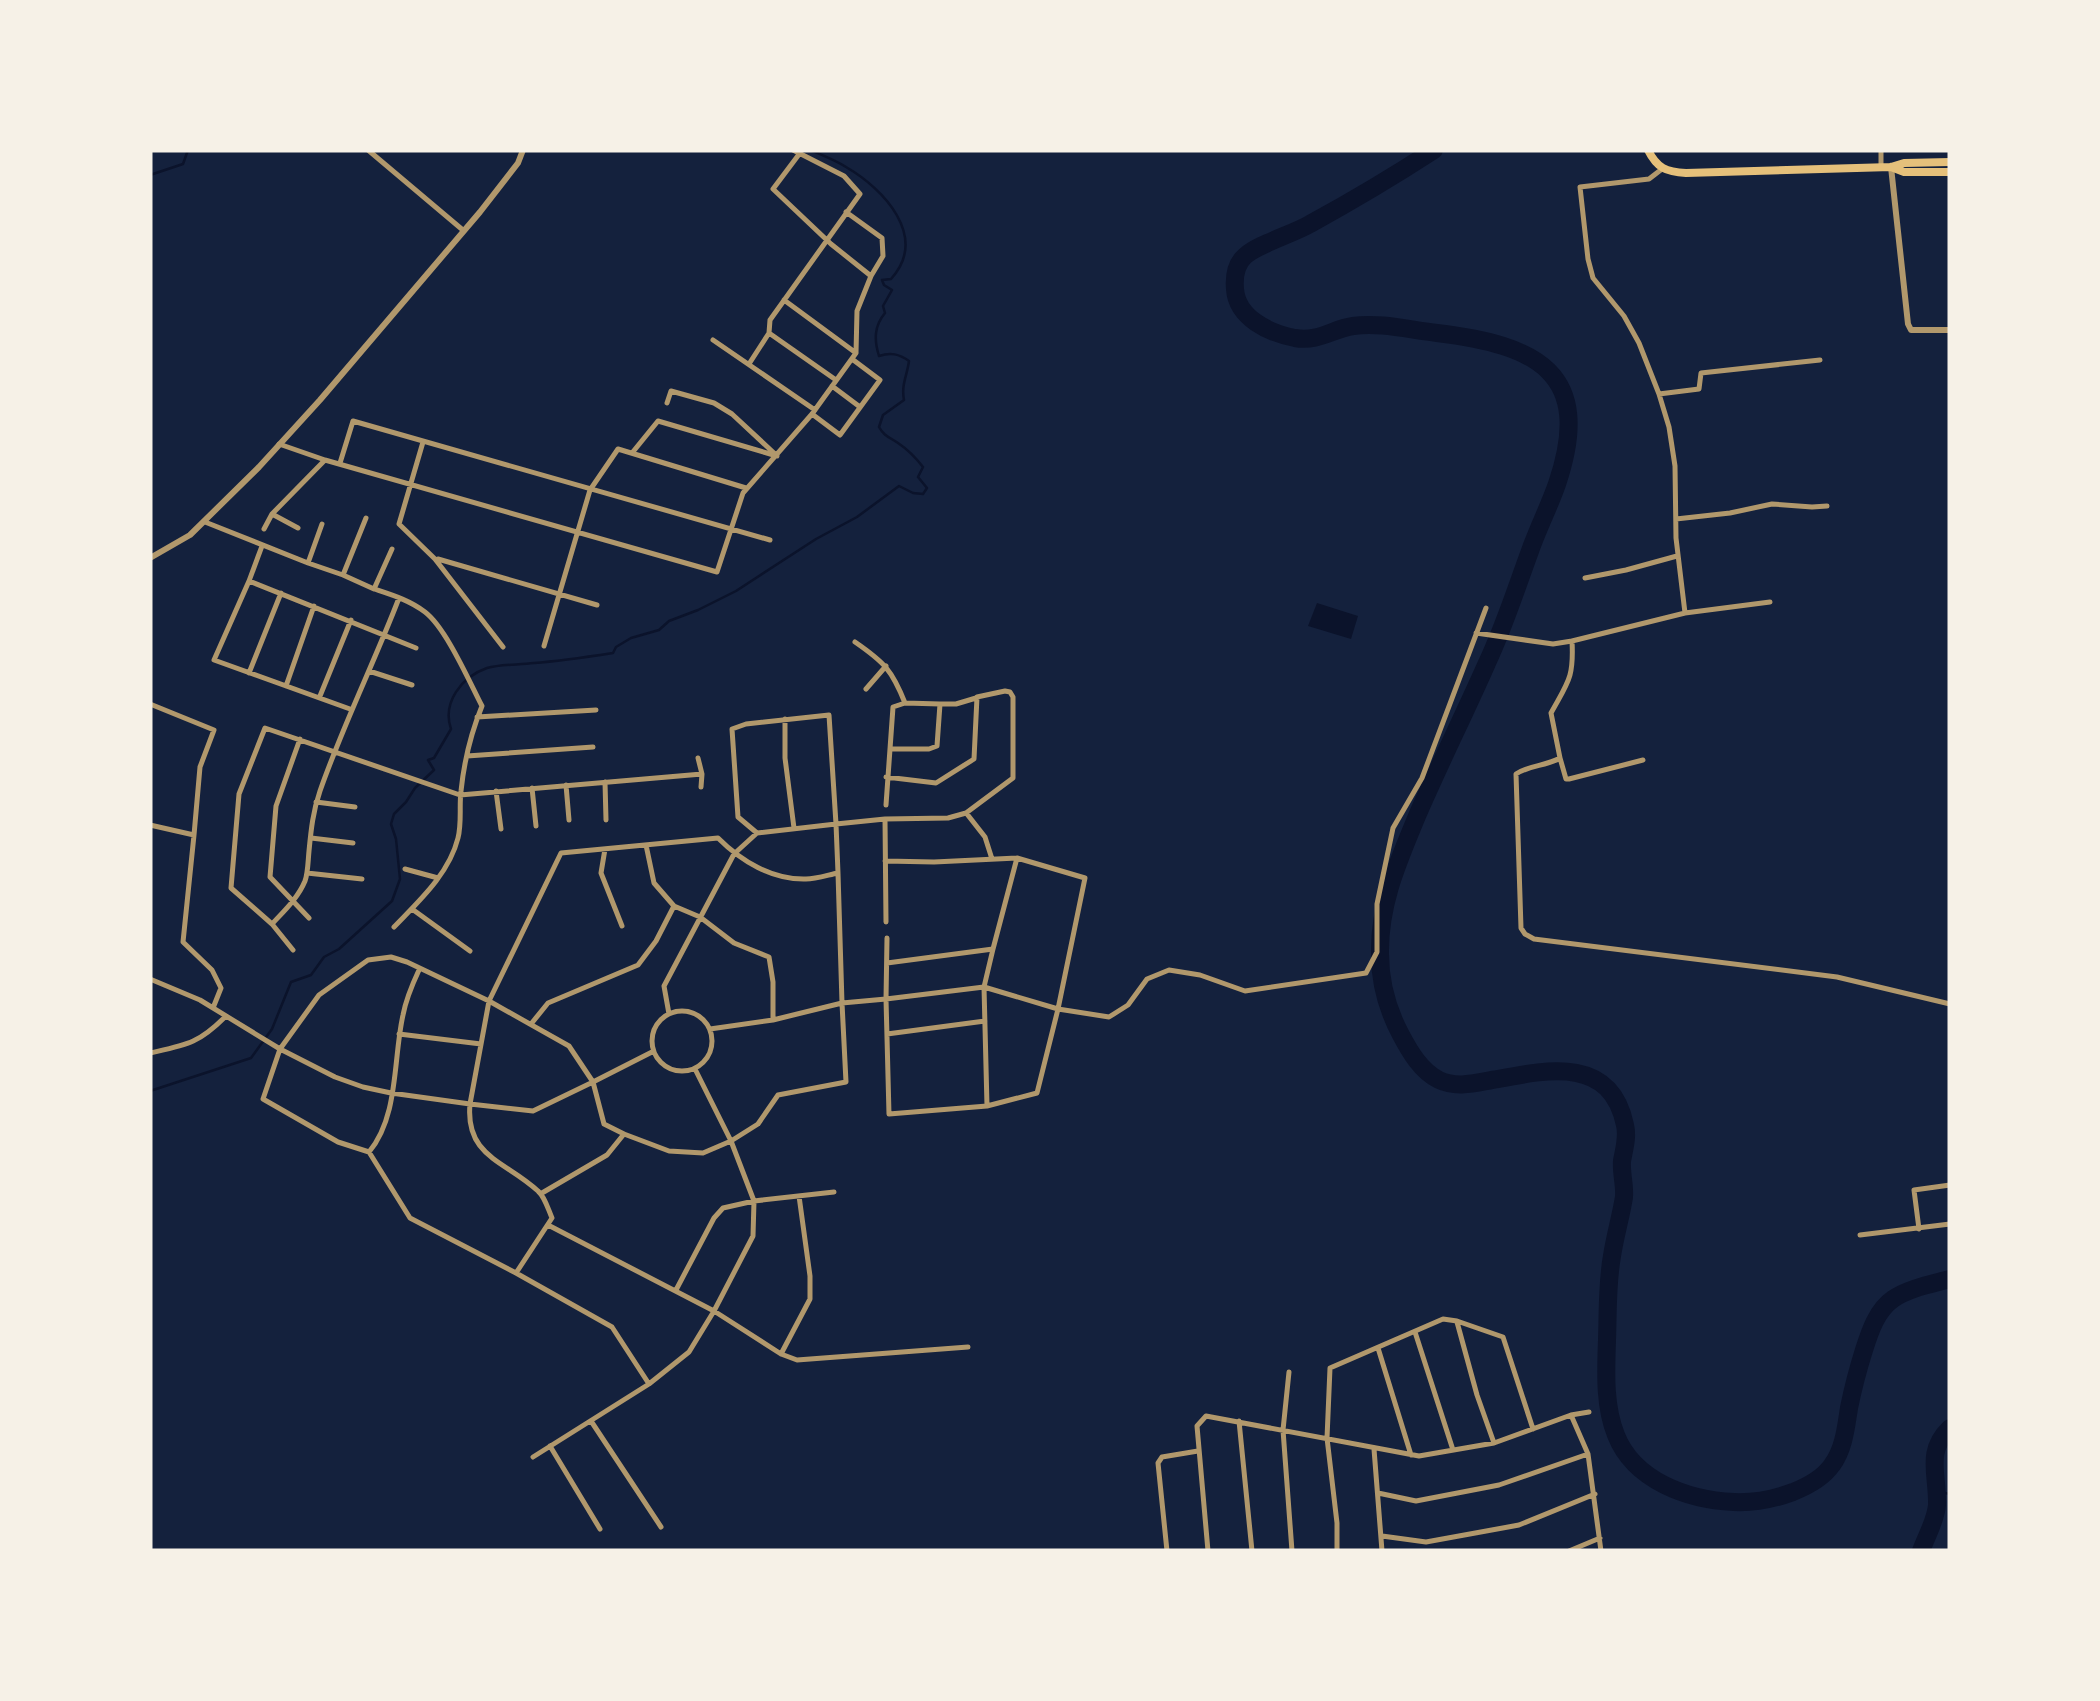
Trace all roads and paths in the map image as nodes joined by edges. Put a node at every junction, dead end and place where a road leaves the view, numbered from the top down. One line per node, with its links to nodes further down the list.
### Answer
1 (368, 150): 11 (street)
2 (523, 150): 11 (street)
3 (1648, 150): 8 (main road)
4 (1881, 150): 7 (street)
5 (797, 151): 10 (street); 12 (street)
6 (1950, 162): 7 (main road)
7 (1886, 167): 8 (main road); 9 (main road); 15 (street)
8 (1662, 170): 22 (street)
9 (1950, 172)
10 (846, 212): 12 (street); 13 (street)
11 (464, 231): 27 (street)
12 (826, 240): 13 (street); 14 (street)
13 (871, 276): 18 (street)
14 (784, 300): 16 (street); 18 (street)
15 (1950, 330)
16 (769, 332): 20 (street); 21 (street)
17 (712, 340): 20 (street)
18 (854, 356): 21 (street); 24 (street)
19 (1820, 360): 22 (street)
20 (748, 364): 25 (street)
21 (834, 383): 24 (street); 25 (street)
22 (1659, 394): 38 (street)
23 (667, 403): 29 (street)
24 (860, 407): 25 (street)
25 (814, 412): 29 (street)
26 (423, 442): 31 (street); 32 (street); 34 (street)
27 (279, 444): 30 (street); 39 (street)
28 (632, 453): 29 (street); 33 (street); 34 (street)
29 (777, 456): 33 (street)
30 (325, 460): 31 (street); 36 (street)
31 (340, 464): 32 (street)
32 (411, 483): 44 (street); 50 (street)
33 (746, 488): 42 (street)
34 (590, 490): 42 (street); 44 (street)
35 (1828, 506): 38 (street)
36 (272, 514): 41 (street); 43 (street)
37 (366, 518): 52 (street)
38 (1676, 519): 48 (street)
39 (206, 522): 46 (street); 49 (street)
40 (322, 524): 51 (street)
41 (298, 528)
42 (731, 529): 44 (street); 45 (street)
43 (264, 530)
44 (578, 532): 57 (street)
45 (770, 540)
46 (262, 544): 51 (street); 54 (street)
47 (392, 549): 55 (street)
48 (1677, 556): 53 (street); 63 (street)
49 (150, 558)
50 (435, 558): 57 (street); 70 (street)
51 (308, 563): 52 (street)
52 (342, 575): 55 (street)
53 (1585, 578)
54 (249, 580): 56 (street); 74 (street)
55 (374, 589): 58 (street)
56 (281, 593): 61 (street); 74 (street)
57 (560, 594): 60 (street); 69 (street)
58 (399, 598): 66 (street); 85 (street)
59 (1770, 602): 63 (street)
60 (597, 605)
61 (314, 606): 64 (street); 75 (street)
62 (1486, 608): 65 (street)
63 (1686, 613): 67 (street)
64 (350, 620): 66 (street); 79 (street)
65 (1476, 633): 67 (street); 152 (street)
66 (384, 637): 71 (street); 73 (street)
67 (1572, 641): 93 (street)
68 (855, 642): 72 (street)
69 (544, 646)
70 (503, 647)
71 (416, 648)
72 (886, 666): 77 (street); 80 (street)
73 (369, 671): 76 (street); 83 (street)
74 (249, 673): 75 (street)
75 (286, 686): 79 (street)
76 (412, 686)
77 (866, 688)
78 (978, 697): 82 (street); 96 (street); 106 (street)
79 (319, 698): 83 (street)
80 (905, 702): 82 (street); 89 (street)
81 (150, 704): 116 (street)
82 (940, 704): 89 (street)
83 (351, 709): 90 (street)
84 (596, 710): 85 (street)
85 (477, 718): 91 (street)
86 (785, 720): 110 (street); 113 (street); 115 (street)
87 (300, 740): 90 (street); 130 (street); 136 (street)
88 (593, 746): 91 (street)
89 (891, 748): 96 (street)
90 (335, 751): 102 (street); 103 (street)
91 (467, 756): 102 (street)
92 (698, 758): 95 (street)
93 (1560, 758): 94 (street); 150 (street)
94 (1643, 760)
95 (702, 774): 97 (street); 100 (street)
96 (886, 777): 104 (street)
97 (604, 782): 98 (street); 109 (street)
98 (566, 785): 99 (street); 108 (street)
99 (532, 788): 101 (street); 111 (street)
100 (701, 788)
101 (496, 792): 102 (street); 114 (street)
102 (460, 794): 128 (street)
103 (316, 802): 105 (street); 117 (street)
104 (886, 805)
105 (355, 807)
106 (966, 813): 107 (street); 123 (street)
107 (886, 819): 110 (street); 124 (street)
108 (569, 820)
109 (606, 820)
110 (836, 824): 113 (street); 127 (street)
111 (536, 826)
112 (150, 827): 116 (street)
113 (794, 828): 115 (street)
114 (500, 829)
115 (757, 833): 121 (street)
116 (194, 834): 151 (street)
117 (310, 838): 118 (street); 126 (street)
118 (353, 842)
119 (646, 846): 120 (street); 121 (street); 131 (street)
120 (604, 849): 138 (street); 148 (street)
121 (734, 854): 127 (street); 133 (street)
122 (1017, 858): 123 (street); 140 (street); 152 (street)
123 (992, 859): 124 (street)
124 (885, 860): 135 (street)
125 (405, 870): 128 (street)
126 (307, 873): 129 (street); 130 (street)
127 (838, 873): 149 (street)
128 (438, 878): 132 (street)
129 (362, 879)
130 (292, 902): 134 (street); 136 (street)
131 (674, 906): 133 (street); 157 (street)
132 (412, 909): 137 (street); 142 (street)
133 (700, 917): 153 (street); 155 (street)
134 (309, 918)
135 (886, 922)
136 (272, 924): 141 (street)
137 (394, 926)
138 (622, 926)
139 (887, 938): 143 (street)
140 (993, 949): 143 (street); 146 (street)
141 (293, 950)
142 (470, 952)
143 (887, 964): 147 (street)
144 (419, 970): 148 (street); 159 (street); 162 (street)
145 (150, 979): 151 (street)
146 (984, 987): 147 (street); 152 (street); 156 (street)
147 (886, 999): 149 (street); 160 (street)
148 (488, 1001): 157 (street); 161 (street)
149 (842, 1003): 155 (street); 171 (street)
150 (1950, 1004)
151 (212, 1008): 154 (street)
152 (1058, 1009): 169 (street)
153 (669, 1014): 158 (street); 163 (street)
154 (226, 1016): 162 (street); 164 (street)
155 (774, 1020): 158 (street)
156 (985, 1021): 160 (street); 169 (street)
157 (531, 1024): 166 (street)
158 (710, 1028): 165 (street)
159 (399, 1034): 161 (street); 167 (street)
160 (887, 1034): 169 (street)
161 (481, 1044): 168 (street)
162 (280, 1049): 167 (street); 172 (street)
163 (652, 1052): 165 (street); 166 (street)
164 (150, 1053)
165 (695, 1070): 171 (street)
166 (594, 1082): 168 (street); 170 (street)
167 (391, 1093): 168 (street); 172 (street)
168 (470, 1104): 175 (street)
169 (987, 1106)
170 (624, 1134): 171 (street); 175 (street)
171 (731, 1141): 177 (street)
172 (368, 1152): 182 (street)
173 (1950, 1185): 180 (street)
174 (834, 1192): 176 (street)
175 (542, 1193): 179 (street)
176 (799, 1196): 177 (street); 189 (street)
177 (754, 1201): 183 (street); 184 (street)
178 (1950, 1224): 180 (street)
179 (548, 1225): 182 (street); 183 (street)
180 (1919, 1229): 181 (street)
181 (1860, 1236)
182 (516, 1274): 191 (street)
183 (676, 1291): 184 (street)
184 (714, 1311): 189 (street); 191 (street)
185 (1457, 1321): 186 (street); 196 (street); 199 (street)
186 (1415, 1332): 188 (street); 203 (street)
187 (968, 1347): 189 (street)
188 (1378, 1347): 198 (street); 205 (street)
189 (781, 1354)
190 (1289, 1372): 197 (street)
191 (649, 1384): 194 (street)
192 (1589, 1412): 193 (street)
193 (1571, 1415): 196 (street); 204 (street)
194 (591, 1420): 200 (street); 209 (street)
195 (1239, 1421): 197 (street); 202 (street); 215 (street)
196 (1533, 1429): 199 (street)
197 (1282, 1430): 198 (street); 216 (street)
198 (1327, 1438): 201 (street); 217 (street)
199 (1494, 1443): 203 (street)
200 (550, 1446): 206 (street); 210 (street)
201 (1374, 1449): 205 (street); 207 (street)
202 (1198, 1450): 213 (street); 214 (street)
203 (1452, 1450): 205 (street)
204 (1588, 1454): 207 (street); 208 (street)
205 (1411, 1455)
206 (533, 1457)
207 (1378, 1493): 211 (street)
208 (1595, 1494): 211 (street); 212 (street)
209 (660, 1526)
210 (600, 1529)
211 (1382, 1536): 218 (street)
212 (1600, 1538): 219 (street); 220 (street)
213 (1166, 1551)
214 (1208, 1551)
215 (1252, 1551)
216 (1292, 1551)
217 (1337, 1551)
218 (1382, 1551)
219 (1568, 1551)
220 (1602, 1551)

